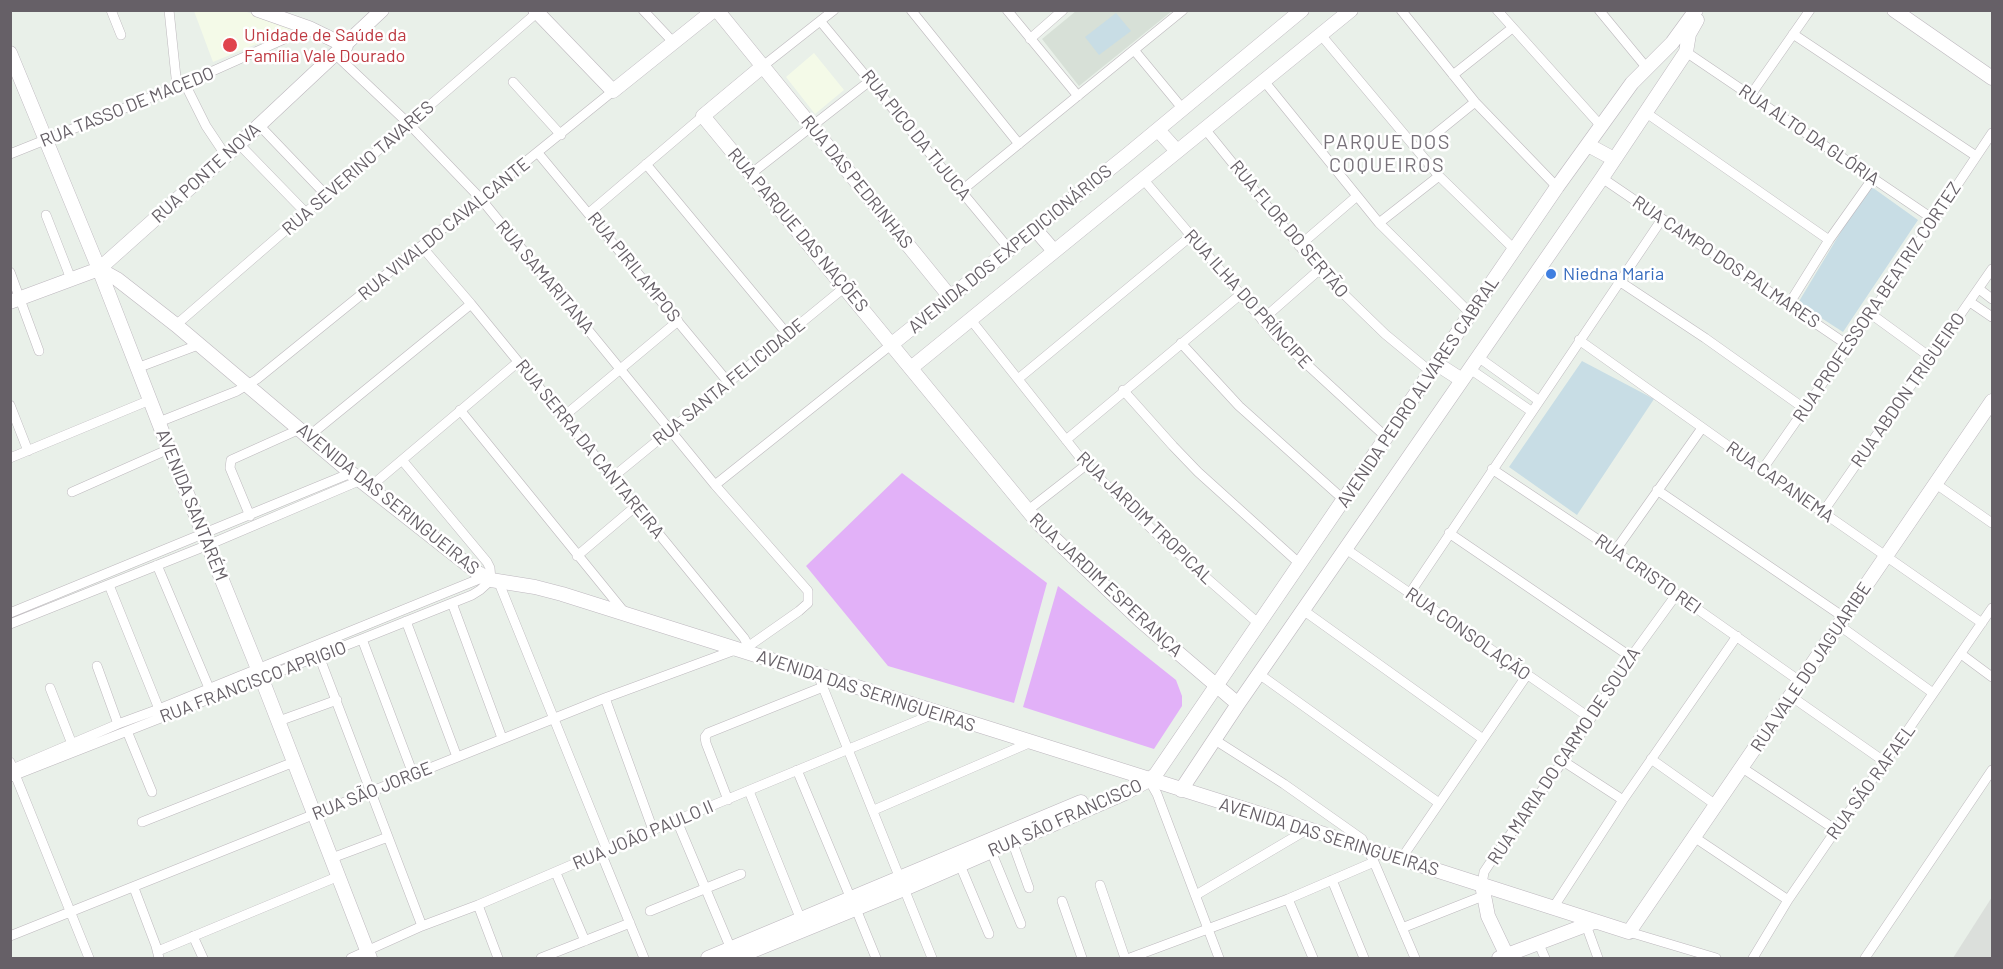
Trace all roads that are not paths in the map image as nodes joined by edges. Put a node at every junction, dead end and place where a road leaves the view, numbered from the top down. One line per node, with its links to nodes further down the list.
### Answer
1 (111, 10): 26 (street)
2 (169, 10): 41 (street)
3 (258, 10): 23 (street)
4 (382, 10): 30 (street, RUA PONTE NOVA)
5 (643, 10): 29 (street)
6 (716, 10): 29 (street, RUA VIVALDO CAVALCANTE); 34 (street, RUA DAS PEDRINHAS)
7 (834, 10): 22 (street)
8 (911, 10): 59 (street)
9 (1007, 10): 28 (street)
10 (1063, 10): 28 (street)
11 (1183, 10): 31 (street)
12 (1302, 10): 46 (street, AVENIDA DOS EXPEDICIONÁRIOS)
13 (1351, 10): 27 (street, AVENIDA DOS EXPEDICIONÁRIOS)
14 (1401, 10): 37 (street)
15 (1497, 10): 24 (street)
16 (1599, 10): 35 (street)
17 (1696, 10): 35 (street, AVENIDA PEDRO ALVARES CABRAL)
18 (1703, 10): 32 (street, AVENIDA PEDRO ALVARES CABRAL)
19 (1810, 10): 25 (street)
20 (1894, 10): 36 (street)
21 (537, 11): 42 (street); 50 (street, RUA SEVERINO TAVARES)
22 (821, 22): 34 (street); 38 (street, RUA PICO DA TIJUCA)
23 (309, 28): 30 (street); 41 (street, RUA TASSO DE MACEDO)
24 (1511, 29): 37 (street); 52 (street)
25 (1793, 34): 44 (street); 66 (street)
26 (121, 35)
27 (1321, 35): 39 (street, AVENIDA DOS EXPEDICIONÁRIOS); 61 (street)
28 (1030, 39): 43 (street)
29 (674, 43): 42 (street, RUA VIVALDO CAVALCANTE)
30 (341, 50): 49 (street, RUA PONTE NOVA); 50 (street, RUA SAMARITANA)
31 (1134, 50): 43 (street); 46 (street)
32 (1686, 52): 44 (street, RUA ALTO DA GLÓRIA); 47 (street, AVENIDA PEDRO ALVARES CABRAL)
33 (10, 53): 57 (street, AVENIDA SANTARÉM)
34 (763, 66): 48 (street); 51 (street, RUA DAS PEDRINHAS)
35 (1646, 67): 52 (street, AVENIDA PEDRO ALVARES CABRAL)
36 (1989, 74)
37 (1453, 75): 45 (street)
38 (870, 80): 51 (street); 75 (street, RUA PICO DA TIJUCA)
39 (1264, 81): 53 (street, AVENIDA DOS EXPEDICIONÁRIOS); 77 (street)
40 (513, 82): 56 (street)
41 (181, 85): 57 (street, RUA TASSO DE MACEDO); 65 (street)
42 (613, 91): 56 (street, RUA VIVALDO CAVALCANTE)
43 (1078, 96): 59 (street)
44 (1750, 96): 72 (street, RUA ALTO DA GLÓRIA)
45 (1475, 102): 61 (street); 74 (street)
46 (1182, 108): 54 (street, AVENIDA DOS EXPEDICIONÁRIOS)
47 (1645, 112): 67 (street, AVENIDA PEDRO ALVARES CABRAL); 87 (street)
48 (704, 116): 68 (street); 69 (street, RUA PARQUE DAS NAÇÕES)
49 (259, 124): 58 (street, RUA PONTE NOVA); 76 (street)
50 (409, 124): 76 (street, RUA SEVERINO TAVARES); 78 (street, RUA SAMARITANA)
51 (811, 126): 69 (street); 102 (street, RUA DAS PEDRINHAS)
52 (1601, 126): 60 (street, AVENIDA PEDRO ALVARES CABRAL)
53 (1205, 129): 62 (street, AVENIDA DOS EXPEDICIONÁRIOS); 88 (street, RUA FLOR DO SERTÃO)
54 (1158, 130): 62 (street); 85 (street, AVENIDA DOS EXPEDICIONÁRIOS)
55 (1992, 133): 66 (street, RUA PROFESSORA BEATRIZ CORTEZ)
56 (561, 135): 63 (street, RUA VIVALDO CAVALCANTE)
57 (47, 141): 64 (street, RUA TASSO DE MACEDO); 93 (street, AVENIDA SANTARÉM)
58 (239, 144): 65 (street, RUA PONTE NOVA); 79 (street)
59 (1019, 144): 75 (street)
60 (1588, 144): 67 (street); 74 (street, AVENIDA PEDRO ALVARES CABRAL)
61 (1417, 149): 70 (street)
62 (1177, 151): 73 (street, AVENIDA DOS EXPEDICIONÁRIOS)
63 (538, 153): 78 (street, RUA VIVALDO CAVALCANTE); 80 (street, RUA PIRILAMPOS)
64 (10, 154)
65 (226, 156): 93 (street, RUA PONTE NOVA)
66 (1976, 156): 83 (street, RUA PROFESSORA BEATRIZ CORTEZ)
67 (1614, 159): 71 (street, AVENIDA PEDRO ALVARES CABRAL)
68 (646, 164): 80 (street); 115 (street)
69 (752, 173): 99 (street, RUA PARQUE DAS NAÇÕES)
70 (1438, 176): 84 (street); 90 (street)
71 (1602, 178): 82 (street, RUA CAMPO DOS PALMARES); 124 (street, AVENIDA PEDRO ALVARES CABRAL)
72 (1873, 178): 83 (street, RUA ALTO DA GLÓRIA); 87 (street)
73 (1143, 179): 86 (street, RUA ILHA DO PRÍNCIPE); 92 (street, AVENIDA DOS EXPEDICIONÁRIOS)
74 (1557, 187): 90 (street, AVENIDA PEDRO ALVARES CABRAL)
75 (961, 191): 91 (street, RUA PICO DA TIJUCA)
76 (326, 195): 79 (street, RUA SEVERINO TAVARES)
77 (1357, 196): 84 (street); 88 (street)
78 (480, 199): 89 (street, RUA VIVALDO CAVALCANTE); 127 (street, RUA SAMARITANA)
79 (306, 213): 114 (street, RUA SEVERINO TAVARES)
80 (589, 213): 113 (street, RUA PIRILAMPOS)
81 (46, 215): 97 (street)
82 (1662, 219): 98 (street); 107 (street, RUA CAMPO DOS PALMARES)
83 (1933, 219): 109 (street, RUA PROFESSORA BEATRIZ CORTEZ)
84 (1379, 223): 108 (street)
85 (1035, 229): 91 (street, AVENIDA DOS EXPEDICIONÁRIOS); 92 (street)
86 (1191, 236): 101 (street, RUA ILHA DO PRÍNCIPE); 129 (street)
87 (1829, 240): 107 (street)
88 (1299, 246): 95 (street, RUA FLOR DO SERTÃO)
89 (422, 247): 106 (street, RUA SERRA DA CANTAREIRA); 132 (street, RUA VIVALDO CAVALCANTE)
90 (1514, 249): 108 (street, AVENIDA PEDRO ALVARES CABRAL)
91 (1010, 250): 102 (street, AVENIDA DOS EXPEDICIONÁRIOS)
92 (1054, 251): 111 (street, AVENIDA DOS EXPEDICIONÁRIOS)
93 (99, 269): 97 (street, RUA PONTE NOVA); 114 (street, AVENIDA DAS SERINGUEIRAS); 125 (street, AVENIDA SANTARÉM)
94 (1992, 269): 100 (street, RUA ABDON TRIGUEIRO)
95 (1319, 270): 112 (street); 126 (street, RUA FLOR DO SERTÃO)
96 (10, 272): 104 (street)
97 (71, 279): 104 (street, RUA PONTE NOVA)
98 (1619, 281): 116 (street); 137 (street)
99 (846, 287): 115 (street, RUA SANTA FELICIDADE); 118 (street, RUA PARQUE DAS NAÇÕES)
100 (1979, 289): 103 (street); 105 (street, RUA ABDON TRIGUEIRO)
101 (1241, 294): 112 (street, RUA ILHA DO PRÍNCIPE); 117 (street)
102 (951, 298): 118 (street, AVENIDA DOS EXPEDICIONÁRIOS)
103 (1992, 298)
104 (16, 301): 121 (street)
105 (1970, 302): 110 (street); 122 (street, RUA ABDON TRIGUEIRO)
106 (471, 304): 123 (street, RUA SERRA DA CANTAREIRA); 145 (street)
107 (1789, 304): 120 (street, RUA CAMPO DOS PALMARES)
108 (1471, 314): 126 (street, AVENIDA PEDRO ALVARES CABRAL)
109 (1871, 314): 120 (street, RUA PROFESSORA BEATRIZ CORTEZ); 122 (street)
110 (1992, 317)
111 (971, 320): 128 (street, AVENIDA DOS EXPEDICIONÁRIOS); 129 (street, RUA JARDIM TROPICAL)
112 (1262, 320): 146 (street, RUA ILHA DO PRÍNCIPE)
113 (678, 321): 127 (street); 131 (street, RUA PIRILAMPOS)
114 (176, 325): 119 (street, AVENIDA DAS SERINGUEIRAS)
115 (788, 335): 131 (street, RUA SANTA FELICIDADE)
116 (1579, 340): 135 (street); 143 (street, RUA CAPANEMA)
117 (1181, 343): 133 (street); 161 (street)
118 (892, 344): 128 (street, RUA JARDIM ESPERANÇA); 158 (street, AVENIDA DOS EXPEDICIONÁRIOS)
119 (198, 345): 125 (street); 132 (street, AVENIDA DAS SERINGUEIRAS)
120 (1849, 346): 137 (street, RUA PROFESSORA BEATRIZ CORTEZ)
121 (39, 351)
122 (1930, 357): 165 (street, RUA ABDON TRIGUEIRO)
123 (518, 362): 138 (street); 141 (street, RUA SERRA DA CANTAREIRA)
124 (1474, 363): 130 (street, AVENIDA PEDRO ALVARES CABRAL); 135 (street); 139 (street)
125 (137, 368): 134 (street, AVENIDA SANTARÉM)
126 (1434, 368): 130 (street); 146 (street, AVENIDA PEDRO ALVARES CABRAL)
127 (621, 369): 141 (street); 144 (street, RUA SAMARITANA)
128 (911, 369): 164 (street, RUA JARDIM ESPERANÇA)
129 (1018, 378): 147 (street, RUA JARDIM TROPICAL)
130 (1462, 380): 171 (street, AVENIDA PEDRO ALVARES CABRAL)
131 (728, 382): 144 (street, RUA SANTA FELICIDADE)
132 (247, 386): 142 (street, RUA VIVALDO CAVALCANTE); 145 (street, AVENIDA DAS SERINGUEIRAS)
133 (1123, 390): 147 (street); 175 (street)
134 (150, 400): 142 (street, AVENIDA SANTARÉM); 149 (street)
135 (1539, 400): 139 (street)
136 (10, 405): 149 (street)
137 (1805, 409): 154 (street, RUA PROFESSORA BEATRIZ CORTEZ)
138 (460, 410): 151 (street); 174 (street)
139 (1531, 411): 153 (street)
140 (1990, 411): 157 (street, RUA VALE DO JAGUARIBE)
141 (563, 417): 155 (street, RUA SERRA DA CANTAREIRA)
142 (159, 422): 148 (street, AVENIDA SANTARÉM)
143 (1702, 428): 154 (street, RUA CAPANEMA); 159 (street)
144 (671, 430): 155 (street, RUA SANTA FELICIDADE); 158 (street, RUA SAMARITANA)
145 (304, 432): 156 (street, AVENIDA DAS SERINGUEIRAS); 166 (street)
146 (1386, 437): 161 (street, AVENIDA PEDRO ALVARES CABRAL)
147 (1065, 440): 152 (street, RUA JARDIM TROPICAL)
148 (169, 449): 160 (street); 170 (street, AVENIDA SANTARÉM)
149 (28, 451): 150 (street)
150 (10, 458)
151 (402, 460): 156 (street); 177 (street)
152 (1086, 465): 164 (street); 192 (street, RUA JARDIM TROPICAL)
153 (1492, 469): 169 (street); 172 (street, RUA CRISTO REI)
154 (1762, 470): 165 (street, RUA CAPANEMA)
155 (613, 477): 162 (street, RUA SERRA DA CANTAREIRA)
156 (361, 480): 163 (street); 167 (street); 177 (street, AVENIDA DAS SERINGUEIRAS)
157 (1936, 484): 168 (street); 173 (street, RUA VALE DO JAGUARIBE)
158 (715, 485): 196 (street, RUA SAMARITANA)
159 (1658, 490): 172 (street); 189 (street)
160 (72, 492)
161 (1344, 500): 175 (street, AVENIDA PEDRO ALVARES CABRAL)
162 (636, 506): 174 (street); 196 (street, RUA SERRA DA CANTAREIRA)
163 (270, 507): 166 (street); 167 (street)
164 (1027, 511): 207 (street, RUA JARDIM ESPERANÇA)
165 (1823, 512): 173 (street, RUA CAPANEMA)
166 (250, 516): 170 (street)
167 (275, 516): 170 (street)
168 (1992, 523)
169 (1449, 532): 180 (street); 199 (street)
170 (206, 540): 176 (street); 186 (street); 201 (street, AVENIDA SANTARÉM)
171 (1346, 549): 180 (street, RUA CONSOLAÇÃO); 185 (street, AVENIDA PEDRO ALVARES CABRAL)
172 (1615, 551): 181 (street, RUA CRISTO REI)
173 (1887, 555): 189 (street, RUA VALE DO JAGUARIBE); 190 (street, RUA CAPANEMA)
174 (577, 556): 179 (street)
175 (1300, 564): 192 (street, AVENIDA PEDRO ALVARES CABRAL)
176 (157, 565): 178 (street); 209 (street)
177 (492, 579): 182 (street, RUA FRANCISCO APRIGIO); 183 (street, AVENIDA DAS SERINGUEIRAS); 201 (street, RUA FRANCISCO APRIGIO); 217 (street)
178 (109, 585): 191 (street); 215 (street)
179 (603, 586): 183 (street); 187 (street)
180 (1410, 593): 203 (street, RUA CONSOLAÇÃO)
181 (1676, 595): 193 (street, RUA CRISTO REI); 199 (street, RUA MARIA DO CARMO DE SOUZA)
182 (452, 603): 188 (street, RUA FRANCISCO APRIGIO); 222 (street)
183 (587, 603): 187 (street, AVENIDA DAS SERINGUEIRAS)
184 (1992, 608): 190 (street, RUA SÃO RAFAEL)
185 (1303, 610): 202 (street, AVENIDA PEDRO ALVARES CABRAL); 223 (street)
186 (10, 613)
187 (628, 617): 195 (street, AVENIDA DAS SERINGUEIRAS)
188 (406, 621): 194 (street, RUA FRANCISCO APRIGIO); 228 (street)
189 (1843, 622): 206 (street, RUA VALE DO JAGUARIBE); 210 (street)
190 (1982, 623): 197 (street, RUA SÃO RAFAEL)
191 (10, 624)
192 (1259, 624): 207 (street, AVENIDA PEDRO ALVARES CABRAL)
193 (1737, 636): 206 (street, RUA CRISTO REI); 229 (street)
194 (362, 639): 198 (street, RUA FRANCISCO APRIGIO); 237 (street)
195 (735, 650): 196 (street, AVENIDA DAS SERINGUEIRAS); 212 (street, RUA SÃO JORGE)
196 (751, 650): 205 (street, AVENIDA DAS SERINGUEIRAS)
197 (1961, 654): 204 (street); 210 (street, RUA SÃO RAFAEL)
198 (319, 656): 201 (street, RUA FRANCISCO APRIGIO); 213 (street)
199 (1631, 657): 218 (street, RUA MARIA DO CARMO DE SOUZA)
200 (97, 666): 220 (street)
201 (260, 673): 209 (street, RUA FRANCISCO APRIGIO); 219 (street, AVENIDA SANTARÉM); 221 (street, RUA FRANCISCO APRIGIO)
202 (1259, 674): 214 (street, AVENIDA PEDRO ALVARES CABRAL); 245 (street)
203 (1527, 675): 218 (street, RUA CONSOLAÇÃO); 223 (street)
204 (1992, 677)
205 (821, 681): 216 (street, AVENIDA DAS SERINGUEIRAS); 227 (street); 243 (street)
206 (1801, 682): 211 (street, RUA VALE DO JAGUARIBE)
207 (1216, 687): 214 (street, RUA JARDIM ESPERANÇA); 238 (street, AVENIDA PEDRO ALVARES CABRAL)
208 (50, 688): 226 (street)
209 (209, 688): 215 (street, RUA FRANCISCO APRIGIO)
210 (1933, 693): 232 (street, RUA SÃO RAFAEL)
211 (1792, 697): 232 (street); 233 (street, RUA VALE DO JAGUARIBE)
212 (605, 698): 217 (street, RUA SÃO JORGE); 252 (street)
213 (337, 700): 219 (street); 242 (street)
214 (1238, 704): 224 (street, AVENIDA PEDRO ALVARES CABRAL)
215 (159, 709): 220 (street, RUA FRANCISCO APRIGIO)
216 (936, 713): 225 (street, AVENIDA DAS SERINGUEIRAS); 227 (street, RUA JOÃO PAULO II)
217 (553, 718): 222 (street, RUA SÃO JORGE); 259 (street)
218 (1590, 718): 230 (street, RUA MARIA DO CARMO DE SOUZA)
219 (279, 721): 231 (street, AVENIDA SANTARÉM)
220 (118, 724): 226 (street, RUA FRANCISCO APRIGIO)
221 (127, 731): 234 (street, RUA FRANCISCO APRIGIO); 241 (street)
222 (502, 738): 228 (street, RUA SÃO JORGE)
223 (1483, 739): 245 (street)
224 (1215, 740): 239 (street, AVENIDA PEDRO ALVARES CABRAL); 257 (street)
225 (1029, 742): 238 (street, AVENIDA DAS SERINGUEIRAS); 247 (street)
226 (72, 744): 234 (street, RUA FRANCISCO APRIGIO)
227 (848, 750): 235 (street, RUA JOÃO PAULO II); 247 (street)
228 (457, 757): 237 (street, RUA SÃO JORGE)
229 (1651, 759): 244 (street); 246 (street)
230 (1563, 761): 244 (street); 273 (street, RUA MARIA DO CARMO DE SOUZA)
231 (294, 762): 248 (street, AVENIDA SANTARÉM); 250 (street)
232 (1885, 762): 253 (street, RUA SÃO RAFAEL)
233 (1742, 767): 246 (street, RUA VALE DO JAGUARIBE); 253 (street)
234 (12, 770): 282 (street)
235 (797, 770): 240 (street, RUA JOÃO PAULO II); 278 (street)
236 (1992, 770): 299 (street)
237 (413, 774): 242 (street, RUA SÃO JORGE)
238 (1149, 780): 239 (street, AVENIDA DAS SERINGUEIRAS); 256 (street, RUA SÃO FRANCISCO); 268 (street, RUA SÃO FRANCISCO); 274 (street)
239 (1181, 790): 251 (street, AVENIDA DAS SERINGUEIRAS)
240 (749, 791): 243 (street, RUA JOÃO PAULO II); 283 (street)
241 (152, 792)
242 (371, 792): 248 (street, RUA SÃO JORGE); 254 (street)
243 (728, 800): 249 (street, RUA JOÃO PAULO II)
244 (1623, 800): 280 (street)
245 (1439, 803): 261 (street)
246 (1716, 805): 255 (street, RUA VALE DO JAGUARIBE)
247 (873, 810): 268 (street)
248 (315, 814): 260 (street, AVENIDA SANTARÉM); 270 (street, RUA SÃO JORGE)
249 (677, 820): 252 (street, RUA JOÃO PAULO II); 272 (street)
250 (142, 822)
251 (1308, 829): 257 (street, AVENIDA DAS SERINGUEIRAS); 274 (street)
252 (653, 830): 259 (street, RUA JOÃO PAULO II)
253 (1836, 830): 276 (street, RUA SÃO RAFAEL)
254 (388, 837): 260 (street); 287 (street)
255 (1694, 837): 276 (street); 290 (street, RUA VALE DO JAGUARIBE)
256 (1012, 841): 258 (street, RUA SÃO FRANCISCO); 271 (street)
257 (1368, 848): 261 (street, AVENIDA DAS SERINGUEIRAS); 262 (street)
258 (991, 851): 263 (street, RUA SÃO FRANCISCO); 285 (street)
259 (604, 852): 264 (street, RUA JOÃO PAULO II); 284 (street)
260 (332, 858): 266 (street, AVENIDA SANTARÉM)
261 (1401, 859): 273 (street, AVENIDA DAS SERINGUEIRAS)
262 (1374, 862): 267 (street); 288 (street)
263 (960, 865): 268 (street, RUA SÃO FRANCISCO); 291 (street)
264 (556, 873): 279 (street, RUA JOÃO PAULO II); 294 (street)
265 (741, 874): 272 (street)
266 (339, 876): 293 (street); 298 (street, AVENIDA SANTARÉM)
267 (1332, 880): 275 (street); 315 (street)
268 (902, 884): 278 (street, RUA SÃO FRANCISCO); 309 (street)
269 (1100, 885): 311 (street)
270 (134, 888): 282 (street, RUA SÃO JORGE); 297 (street)
271 (1029, 888)
272 (705, 889): 281 (street); 296 (street)
273 (1482, 890): 280 (street, AVENIDA DAS SERINGUEIRAS); 288 (street); 300 (street)
274 (1196, 895): 289 (street)
275 (1288, 899): 289 (street); 314 (street)
276 (1788, 900): 320 (street, RUA SÃO RAFAEL)
277 (1062, 901): 310 (street)
278 (854, 904): 283 (street, RUA SÃO FRANCISCO); 296 (street, RUA SÃO FRANCISCO); 308 (street)
279 (478, 905): 287 (street, RUA JOÃO PAULO II); 304 (street)
280 (1553, 908): 286 (street, AVENIDA DAS SERINGUEIRAS)
281 (650, 911)
282 (71, 912): 292 (street, RUA SÃO JORGE); 301 (street)
283 (801, 920): 296 (street, RUA SÃO FRANCISCO)
284 (630, 923): 294 (street); 306 (street)
285 (1021, 924)
286 (1590, 924): 290 (street, AVENIDA DAS SERINGUEIRAS); 295 (street); 318 (street)
287 (422, 926): 298 (street, RUA JOÃO PAULO II)
288 (1402, 928): 316 (street)
289 (1208, 929): 312 (street); 313 (street)
290 (1629, 932): 319 (street, AVENIDA DAS SERINGUEIRAS)
291 (989, 934)
292 (10, 936)
293 (194, 936): 297 (street); 302 (street)
294 (585, 941): 305 (street)
295 (1539, 942): 300 (street); 317 (street)
296 (733, 954): 307 (street, RUA SÃO FRANCISCO)
297 (158, 955)
298 (369, 955): 303 (street, RUA JOÃO PAULO II)
299 (1867, 956): 321 (street)
300 (1505, 957)
301 (89, 958)
302 (203, 958)
303 (351, 958)
304 (498, 958)
305 (541, 958)
306 (645, 958)
307 (708, 958)
308 (876, 958)
309 (932, 958)
310 (1082, 958)
311 (1125, 958)
312 (1130, 958)
313 (1219, 958)
314 (1312, 958)
315 (1364, 958)
316 (1415, 958)
317 (1545, 958)
318 (1598, 958)
319 (1711, 958)
320 (1753, 958)
321 (1879, 958)

